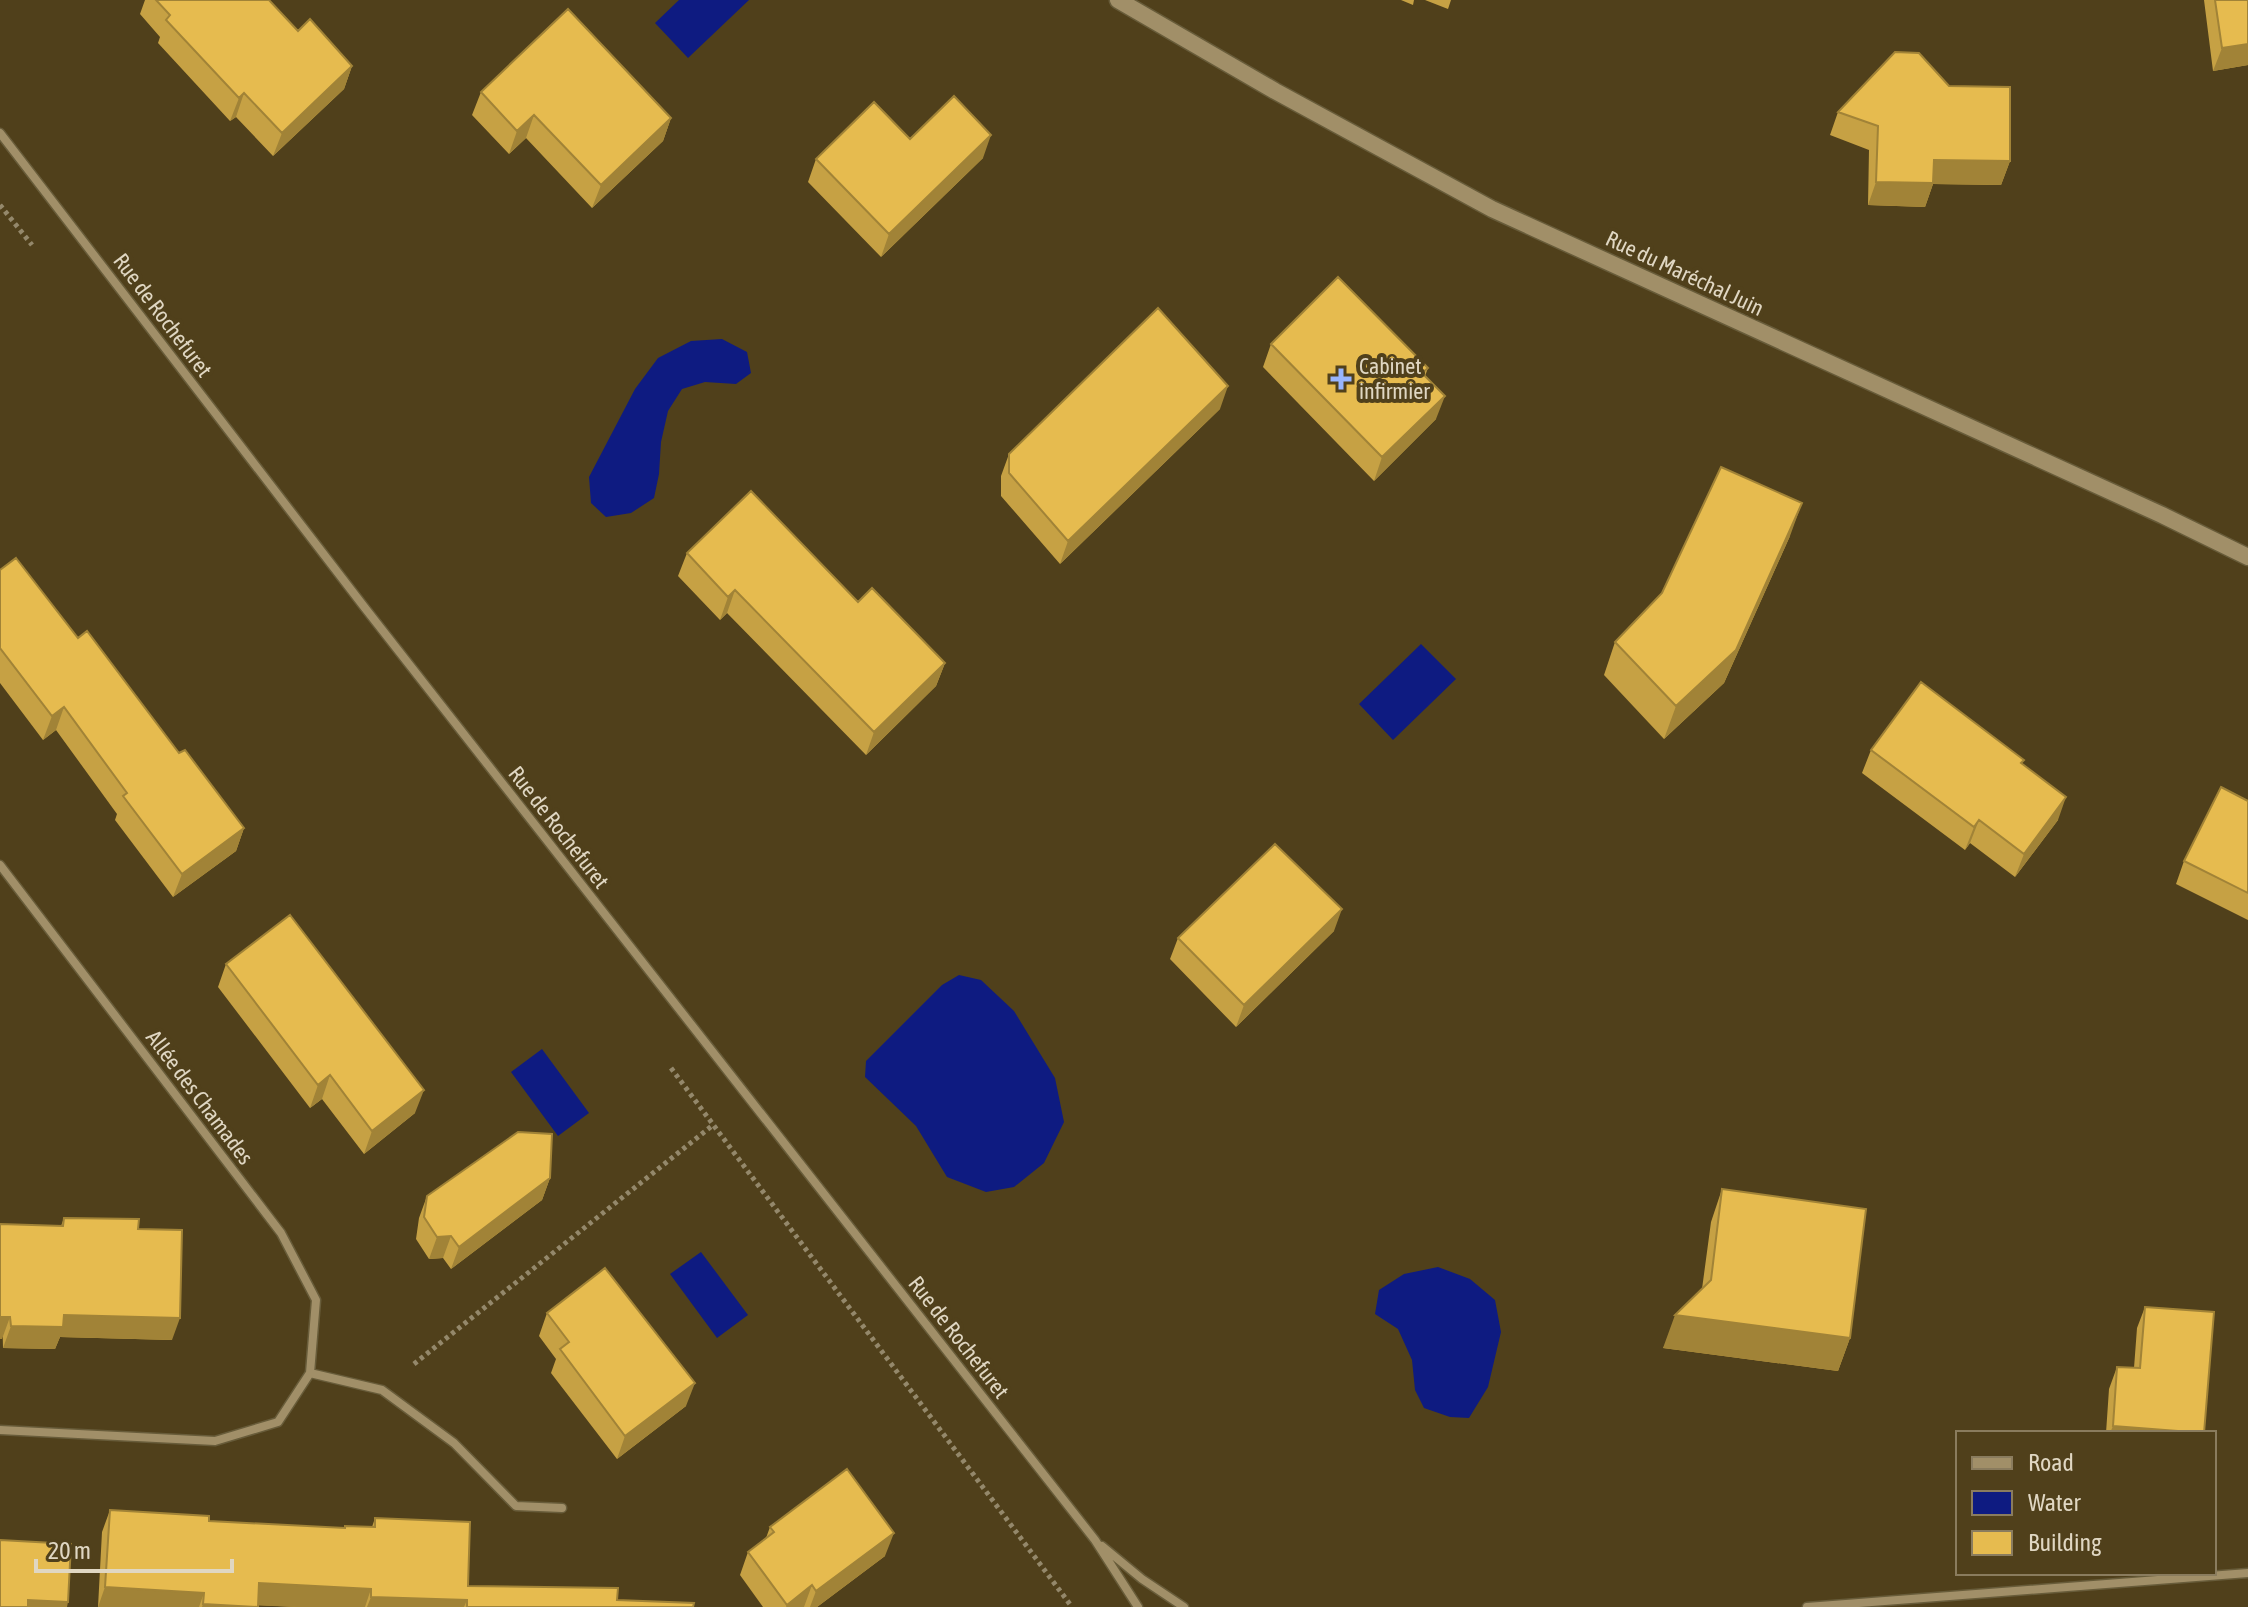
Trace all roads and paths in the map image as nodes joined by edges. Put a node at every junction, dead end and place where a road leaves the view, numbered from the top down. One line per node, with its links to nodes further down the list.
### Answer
1 (1118, 0): 3 (street, Rue du Maréchal Juin)
2 (0, 133): 10 (street, Rue de Rochefuret)
3 (2248, 557)
4 (0, 865): 6 (street, Allée des Chamades)
5 (713, 1125): 7 (path)
6 (310, 1373): 7 (street); 8 (street, Allée des Chamades)
7 (382, 1390): 9 (street)
8 (0, 1430)
9 (562, 1508)
10 (1095, 1540): 12 (street, Rue de Rochefuret); 13 (street, Rue de Rochefuret)
11 (2248, 1573): 14 (street)
12 (1138, 1607)
13 (1184, 1607)
14 (1807, 1607)

